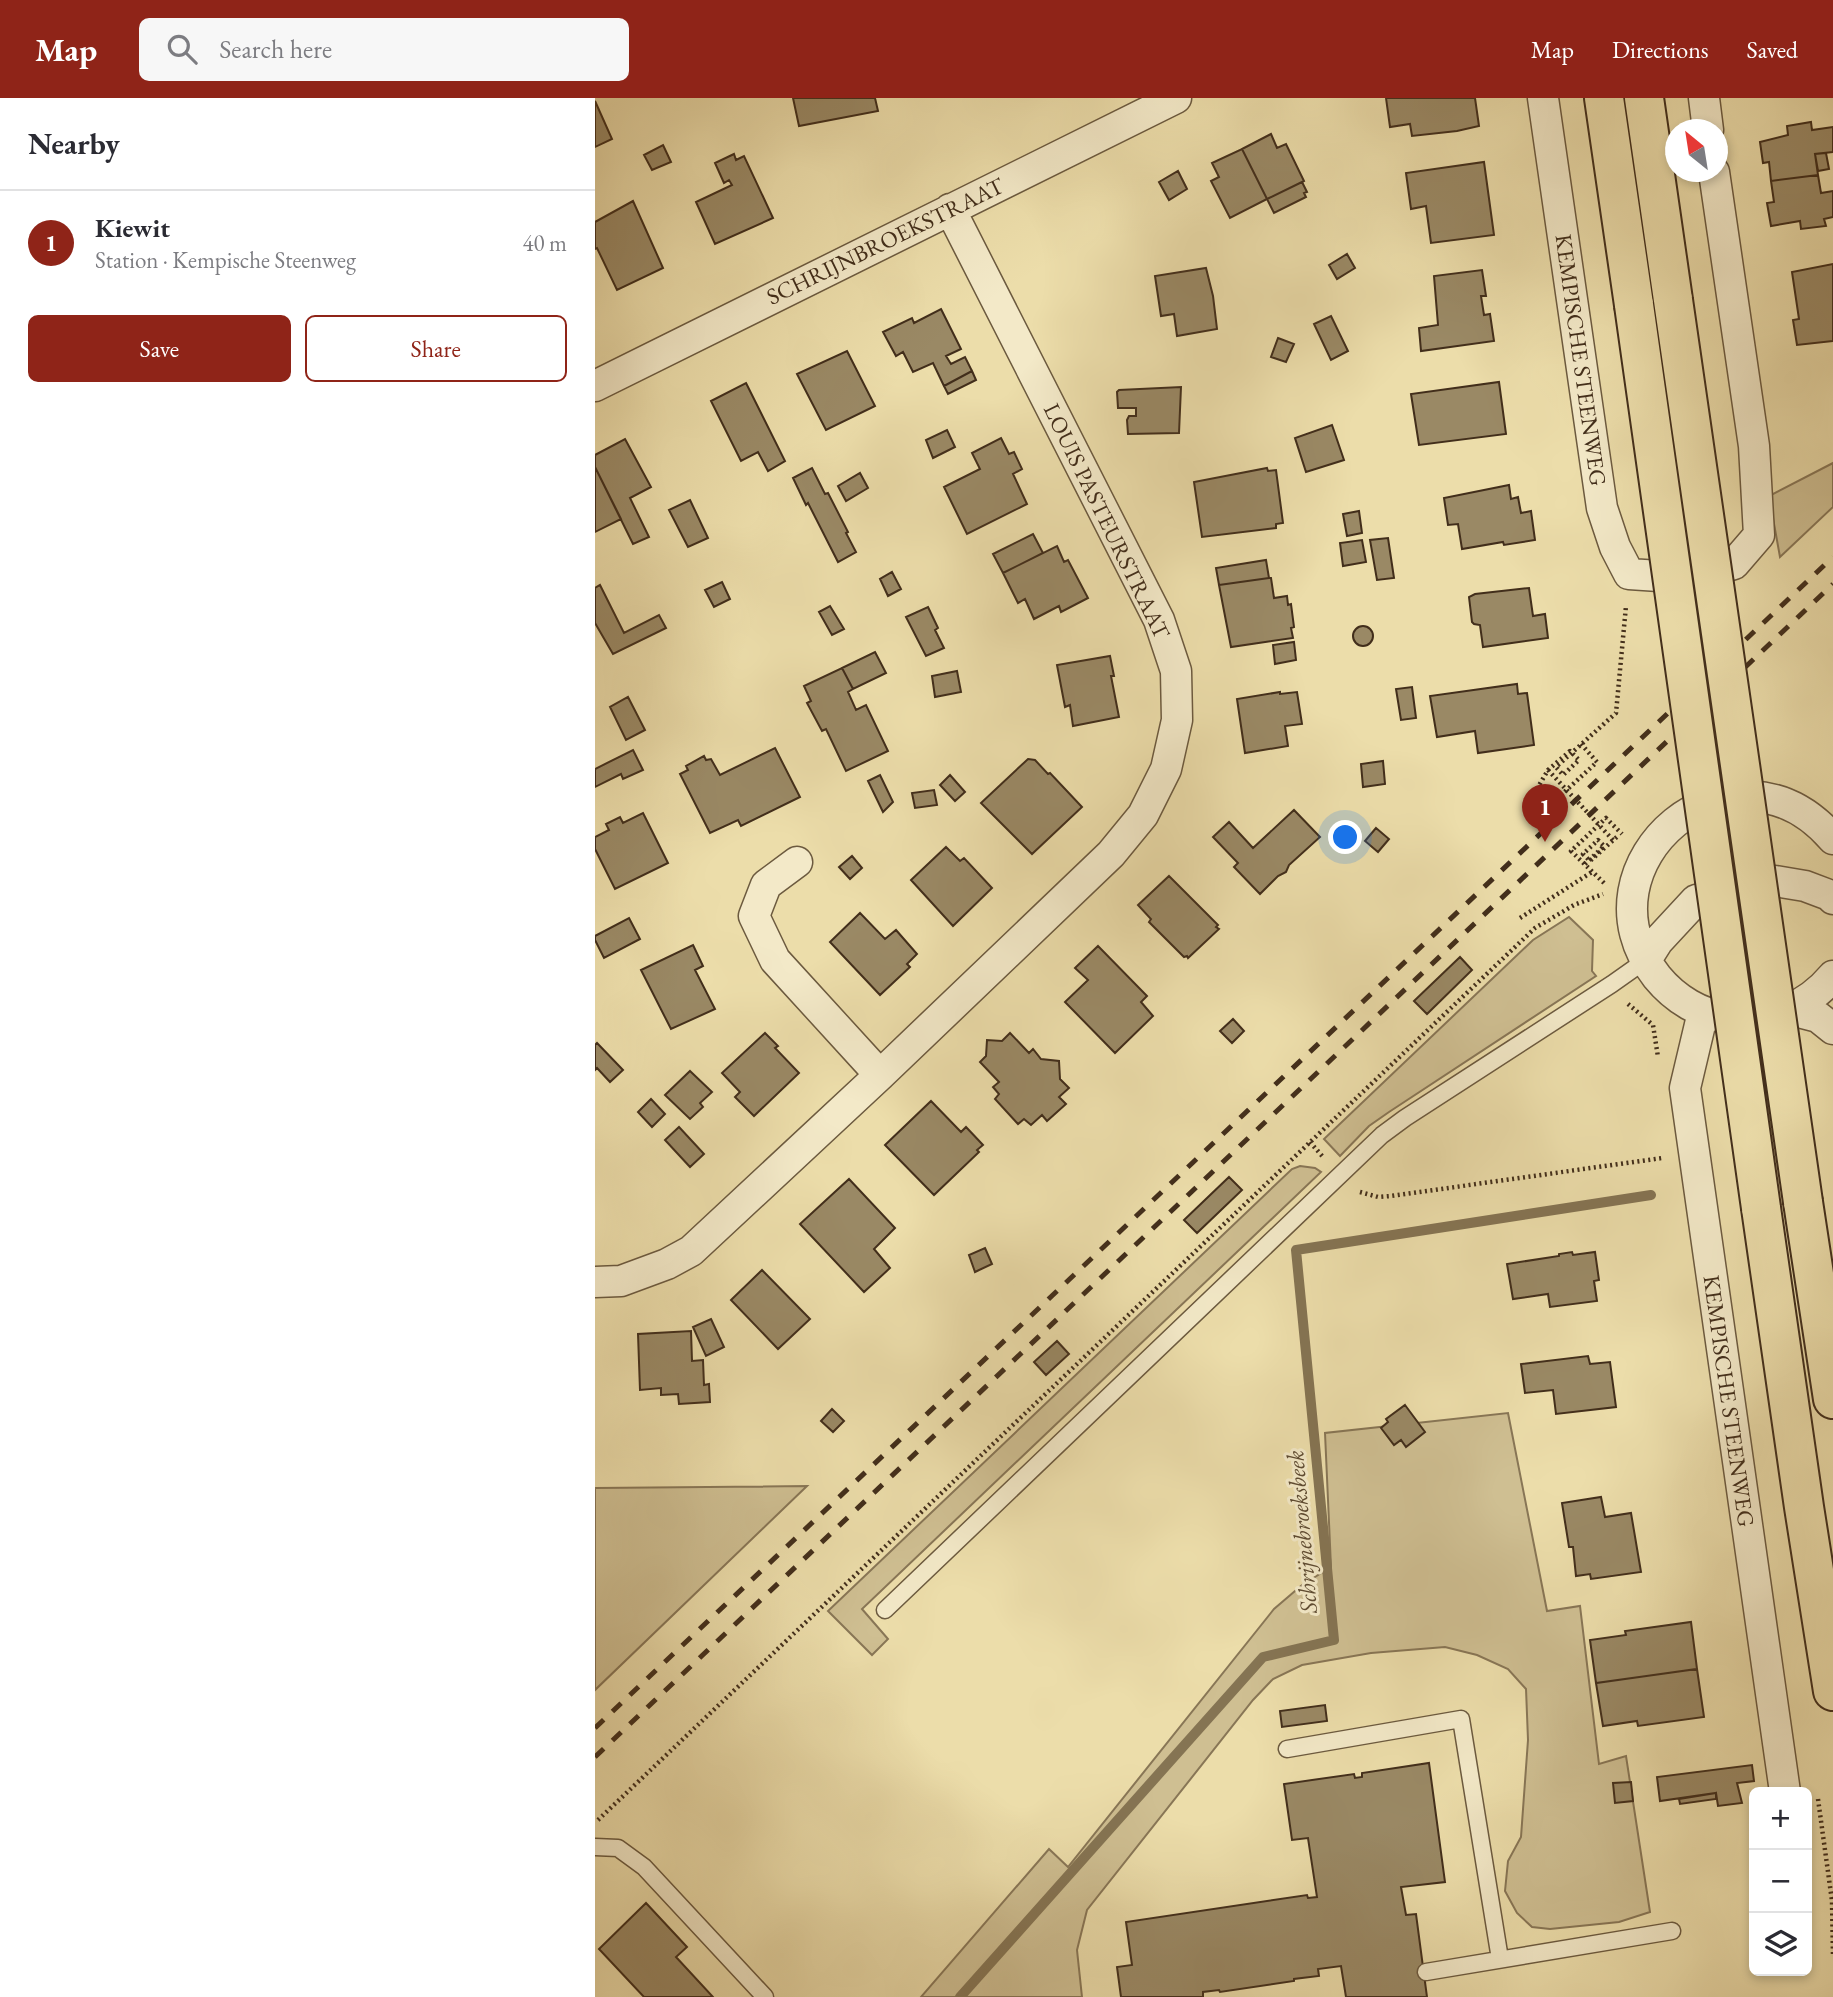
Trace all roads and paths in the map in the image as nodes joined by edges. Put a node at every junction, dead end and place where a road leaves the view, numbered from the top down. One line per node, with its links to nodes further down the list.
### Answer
1 (1176, 98): 8 (street, SCHRIJNBROEKSTRAAT)
2 (1543, 98): 10 (street, KEMPISCHE STEENWEG)
3 (1604, 98): 37 (main road, bridge)
4 (1644, 98): 35 (main road, bridge)
5 (1704, 98): 6 (street)
6 (1707, 119)
7 (1715, 182): 10 (street)
8 (950, 209): 9 (street, SCHRIJNBROEKSTRAAT); 30 (street, LOUIS PASTEURSTRAAT)
9 (595, 386)
10 (1629, 574): 11 (path)
11 (1616, 713): 12 (path); 13 (path)
12 (1619, 719)
13 (1581, 744): 14 (path); 14 (path)
14 (1548, 770): 18 (path, bridge)
15 (1627, 829): 18 (path)
16 (1833, 839): 20 (street)
17 (797, 862): 30 (street)
18 (1584, 864): 19 (path)
19 (1592, 872): 20 (path); 22 (path)
20 (1623, 896): 23 (street); 31 (path)
21 (1833, 899): 23 (street)
22 (1520, 918)
23 (1646, 960): 25 (lane); 27 (street)
24 (1833, 976): 26 (street)
25 (1612, 984): 29 (path); 33 (lane)
26 (1791, 1010): 27 (street); 28 (street)
27 (1703, 1012): 32 (street, KEMPISCHE STEENWEG)
28 (1833, 1029)
29 (1660, 1067)
30 (880, 1075): 34 (street, LOUIS PASTEURSTRAAT)
31 (1310, 1142): 33 (path); 40 (path)
32 (1693, 1154): 33 (path); 39 (street, KEMPISCHE STEENWEG)
33 (1339, 1175): 36 (lane)
34 (595, 1282)
35 (1833, 1399)
36 (885, 1610)
37 (1833, 1690)
38 (1287, 1749): 43 (lane)
39 (1784, 1787)
40 (595, 1824)
41 (595, 1847): 45 (lane)
42 (1672, 1931): 43 (lane)
43 (1500, 1959): 44 (lane)
44 (1426, 1972)
45 (765, 1997)

